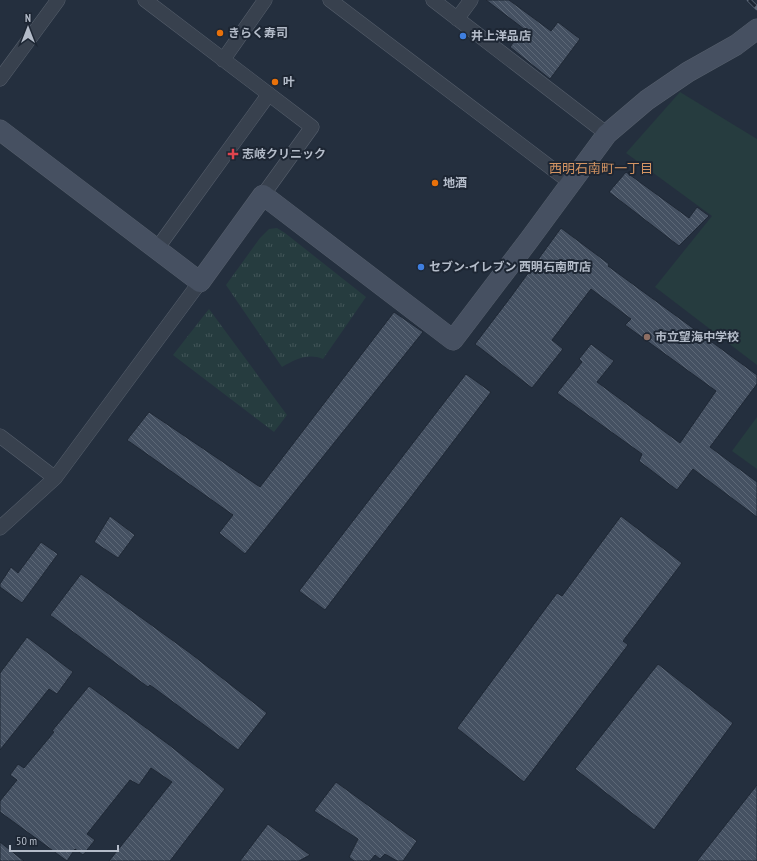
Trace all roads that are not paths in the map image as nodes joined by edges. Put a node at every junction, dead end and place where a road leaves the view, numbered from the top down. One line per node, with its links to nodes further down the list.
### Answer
1 (58, 0): 10 (street)
2 (145, 0): 9 (street)
3 (265, 0): 9 (street)
4 (330, 0): 14 (street)
5 (433, 0): 7 (street)
6 (471, 0): 7 (street)
7 (457, 19): 13 (street)
8 (757, 29): 13 (street)
9 (223, 60): 11 (street)
10 (0, 79)
11 (268, 94): 15 (street); 16 (street)
12 (0, 130): 16 (street)
13 (607, 134): 14 (street)
14 (571, 183): 15 (street)
15 (263, 195): 17 (street)
16 (156, 250): 17 (street)
17 (200, 282): 19 (street)
18 (0, 436): 19 (street)
19 (55, 478): 20 (street)
20 (0, 528)

